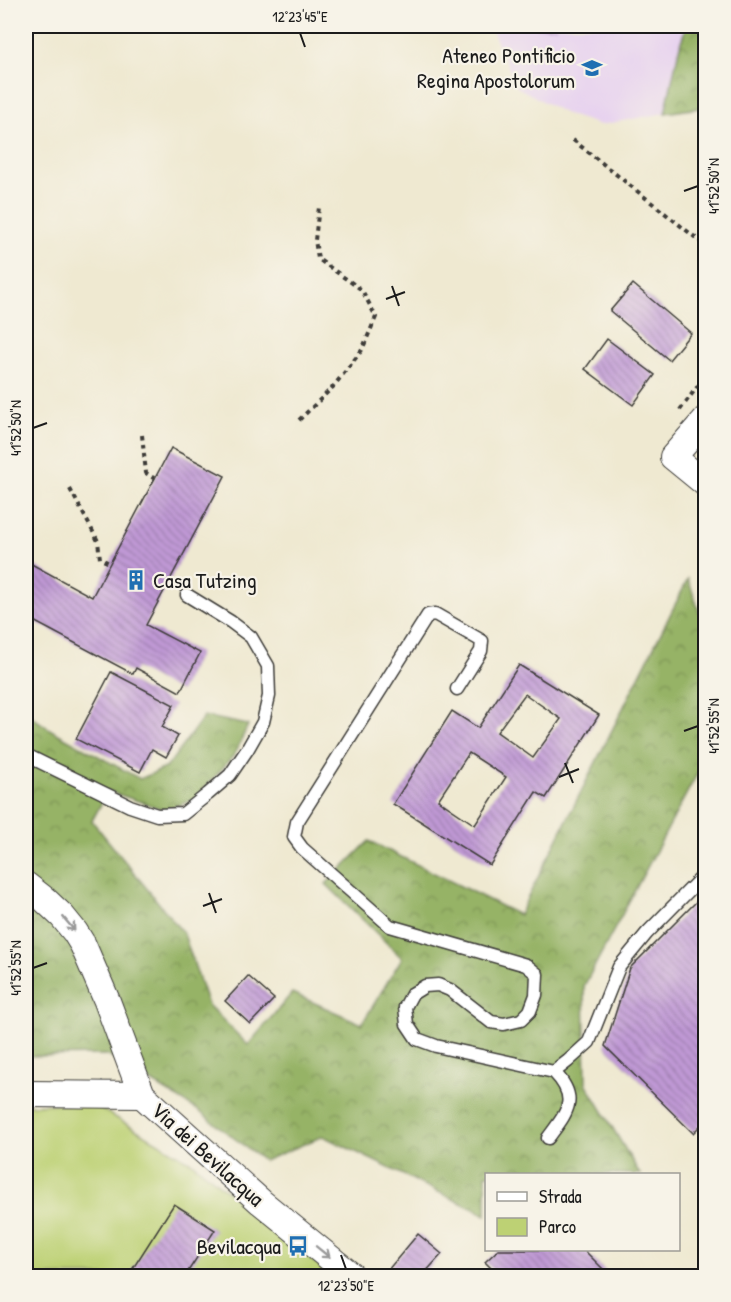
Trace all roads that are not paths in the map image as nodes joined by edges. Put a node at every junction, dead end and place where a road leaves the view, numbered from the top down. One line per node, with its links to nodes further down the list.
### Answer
1 (705, 419): 2 (street)
2 (705, 484)
3 (187, 595): 5 (lane)
4 (457, 689): 8 (lane)
5 (26, 755)
6 (705, 873): 8 (lane)
7 (26, 885): 10 (street, Via dei Bevilacqua, one-way to 10)
8 (554, 1072): 11 (lane)
9 (26, 1094): 10 (street)
10 (142, 1095): 12 (street, Via dei Bevilacqua, one-way to 12)
11 (548, 1138)
12 (352, 1276)

